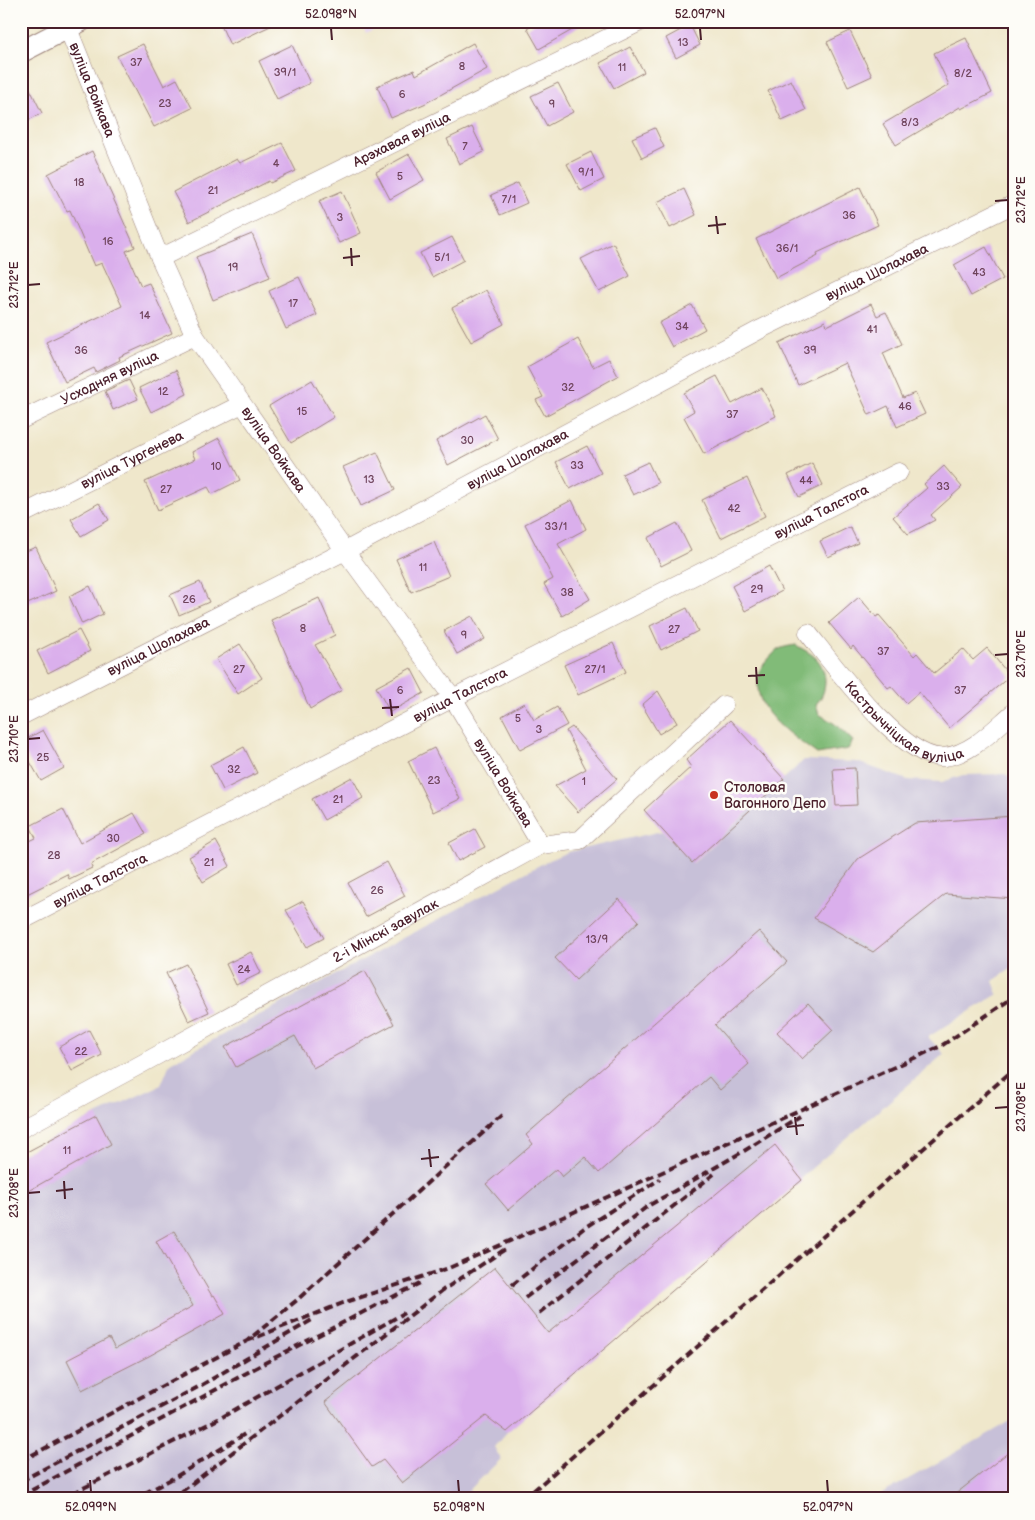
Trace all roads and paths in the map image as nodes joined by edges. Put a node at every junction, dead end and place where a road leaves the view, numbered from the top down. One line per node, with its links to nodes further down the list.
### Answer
1 (642, 21): 5 (street, Арэхавая вуліца)
2 (72, 23): 3 (street); 5 (street, вуліца Войкава)
3 (21, 52)
4 (1014, 204): 11 (street, вуліца Шолахава)
5 (160, 258): 6 (street, вуліца Войкава)
6 (195, 336): 7 (street, вуліца Войкава); 8 (street, Усходняя вуліца)
7 (242, 404): 10 (street, вуліца Тургенева); 11 (street, вуліца Войкава)
8 (21, 420)
9 (899, 472): 13 (street, вуліца Талстога)
10 (21, 515)
11 (345, 551): 13 (street, вуліца Войкава); 16 (street, вуліца Шолахава)
12 (808, 633): 15 (street, Кастрычніцкая вуліца)
13 (452, 698): 17 (street, вуліца Войкава); 18 (street, вуліца Талстога)
14 (724, 705): 17 (street, 2-і Мінскі завулак)
15 (1014, 712)
16 (21, 716)
17 (541, 845): 19 (street, 2-і Мінскі завулак)
18 (21, 921)
19 (21, 1129)

